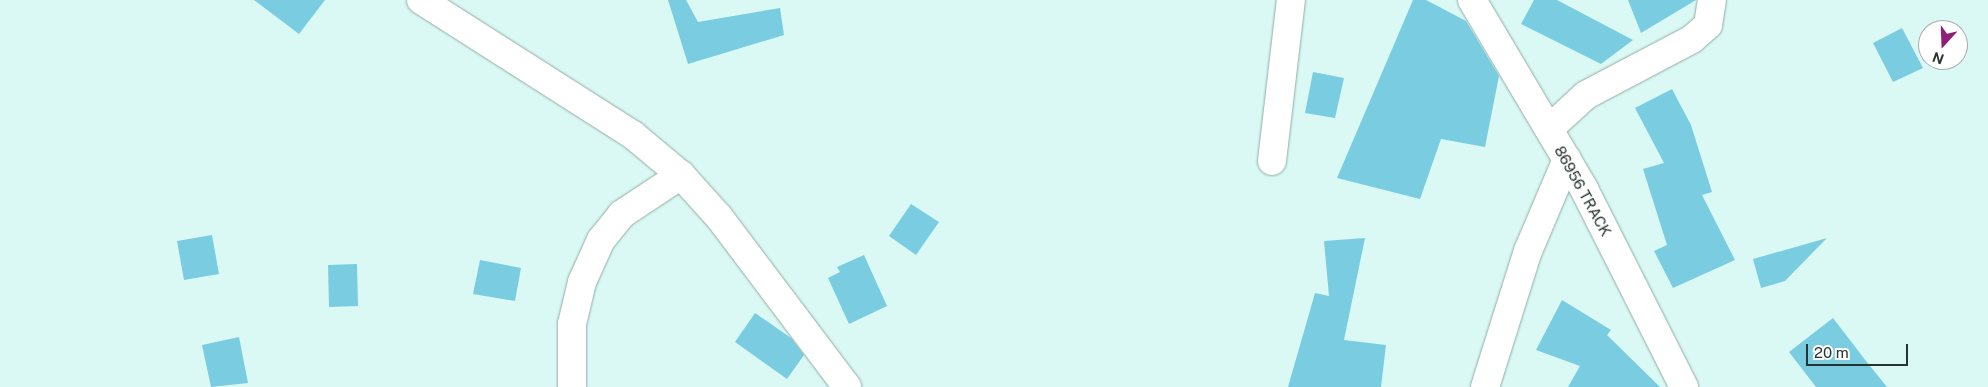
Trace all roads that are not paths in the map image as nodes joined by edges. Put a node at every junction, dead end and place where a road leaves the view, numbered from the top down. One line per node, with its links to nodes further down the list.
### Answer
1 (421, 0): 8 (street)
2 (1291, 0): 7 (street)
3 (1472, 0): 5 (street, 86956 TRACK)
4 (1712, 0): 5 (street)
5 (1549, 129): 6 (street, 86956 TRACK)
6 (1567, 159): 11 (street); 12 (street, 86956 TRACK)
7 (1272, 161)
8 (681, 175): 9 (street); 10 (street)
9 (572, 387)
10 (847, 387)
11 (1485, 387)
12 (1684, 387)

